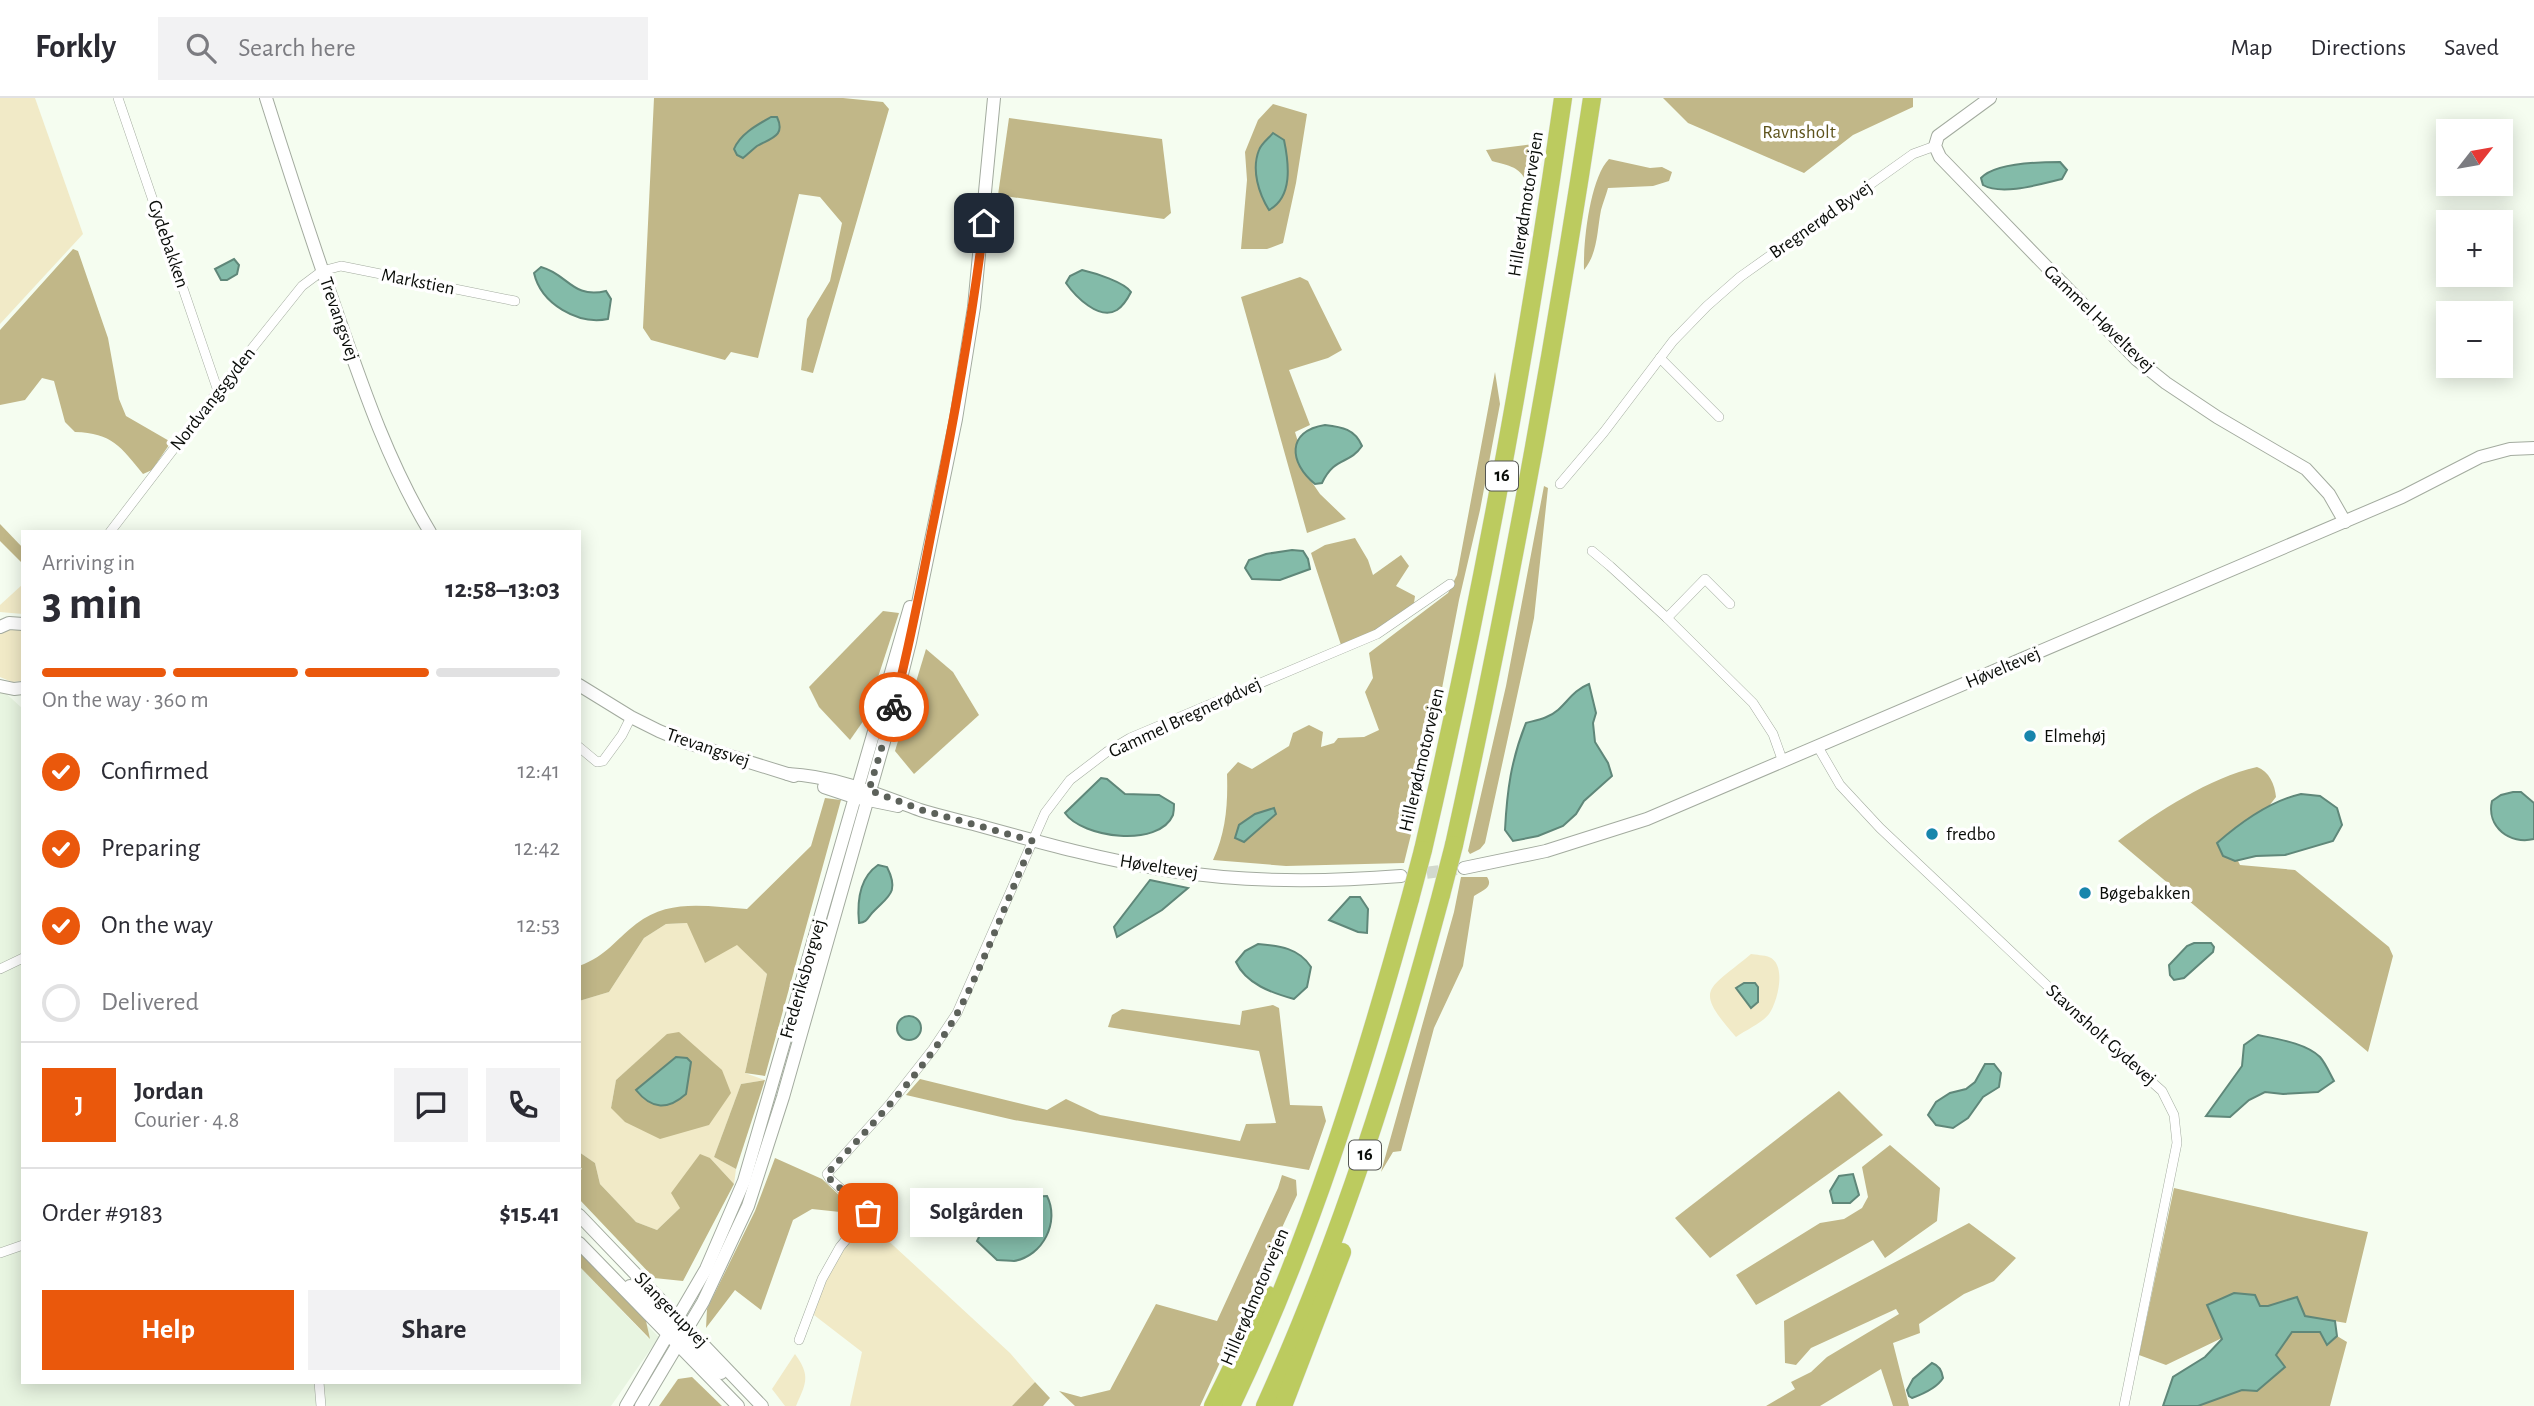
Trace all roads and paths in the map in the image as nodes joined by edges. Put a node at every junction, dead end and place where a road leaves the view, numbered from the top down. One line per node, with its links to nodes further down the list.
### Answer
1 (118, 98): 11 (street, Gydebakken)
2 (266, 98): 8 (street, Trevangsvej)
3 (994, 98): 29 (street, Frederiksborgvej)
4 (1563, 98): 37 (highway, Hillerødmotorvejen / 16, bridge)
5 (1592, 98): 35 (highway, 16, bridge)
6 (1990, 98): 7 (street, Bregnerød Byvej)
7 (1935, 146): 10 (street, Bregnerød Byvej); 15 (street, Gammel Høveltevej)
8 (322, 271): 9 (street, Markstien); 11 (street, Nordvangsgyden); 17 (street, Trevangsvej)
9 (515, 301)
10 (1660, 358): 12 (street); 14 (street, Bregnerød Byvej)
11 (218, 391): 16 (street, Nordvangsgyden)
12 (1719, 416)
13 (2534, 448): 15 (street, Høveltevej)
14 (1560, 484)
15 (2345, 522): 26 (street, Høveltevej)
16 (112, 530)
17 (429, 530)
18 (1592, 551): 21 (street)
19 (1450, 584): 30 (street, Gammel Bregnerødvej)
20 (1730, 604): 21 (street)
21 (1667, 618): 28 (street)
22 (0, 686): 24 (street)
23 (581, 686): 25 (street, Trevangsvej)
24 (21, 688)
25 (631, 717): 27 (street); 29 (street, Trevangsvej)
26 (1818, 747): 28 (street, Høveltevej); 53 (street, Stavnsholt Gydevej)
27 (581, 749)
28 (1783, 762): 31 (street, Høveltevej)
29 (862, 794): 30 (street, Høveltevej); 41 (street, Frederiksborgvej)
30 (1033, 841): 32 (street, Høveltevej); 42 (street, Gammel Bregnerødvej)
31 (1464, 868)
32 (1401, 876)
33 (21, 959): 34 (street)
34 (0, 969)
35 (1376, 1123): 51 (highway, 16); 52 (highway)
36 (581, 1217): 41 (street, Slangerupvej)
37 (1308, 1226): 49 (highway); 50 (highway, Hillerødmotorvejen / 16)
38 (581, 1244): 41 (street, Slangerupvej)
39 (21, 1246): 40 (street)
40 (0, 1253)
41 (678, 1331): 45 (street, Frederiksborgvej); 46 (street, Frederiksborgvej); 47 (street, Slangerupvej); 48 (street, Slangerupvej)
42 (799, 1340)
43 (319, 1384): 44 (street)
44 (321, 1406)
45 (626, 1406)
46 (642, 1406)
47 (738, 1406)
48 (762, 1406)
49 (1213, 1406)
50 (1231, 1406)
51 (1265, 1406)
52 (1283, 1406)
53 (2124, 1406)

